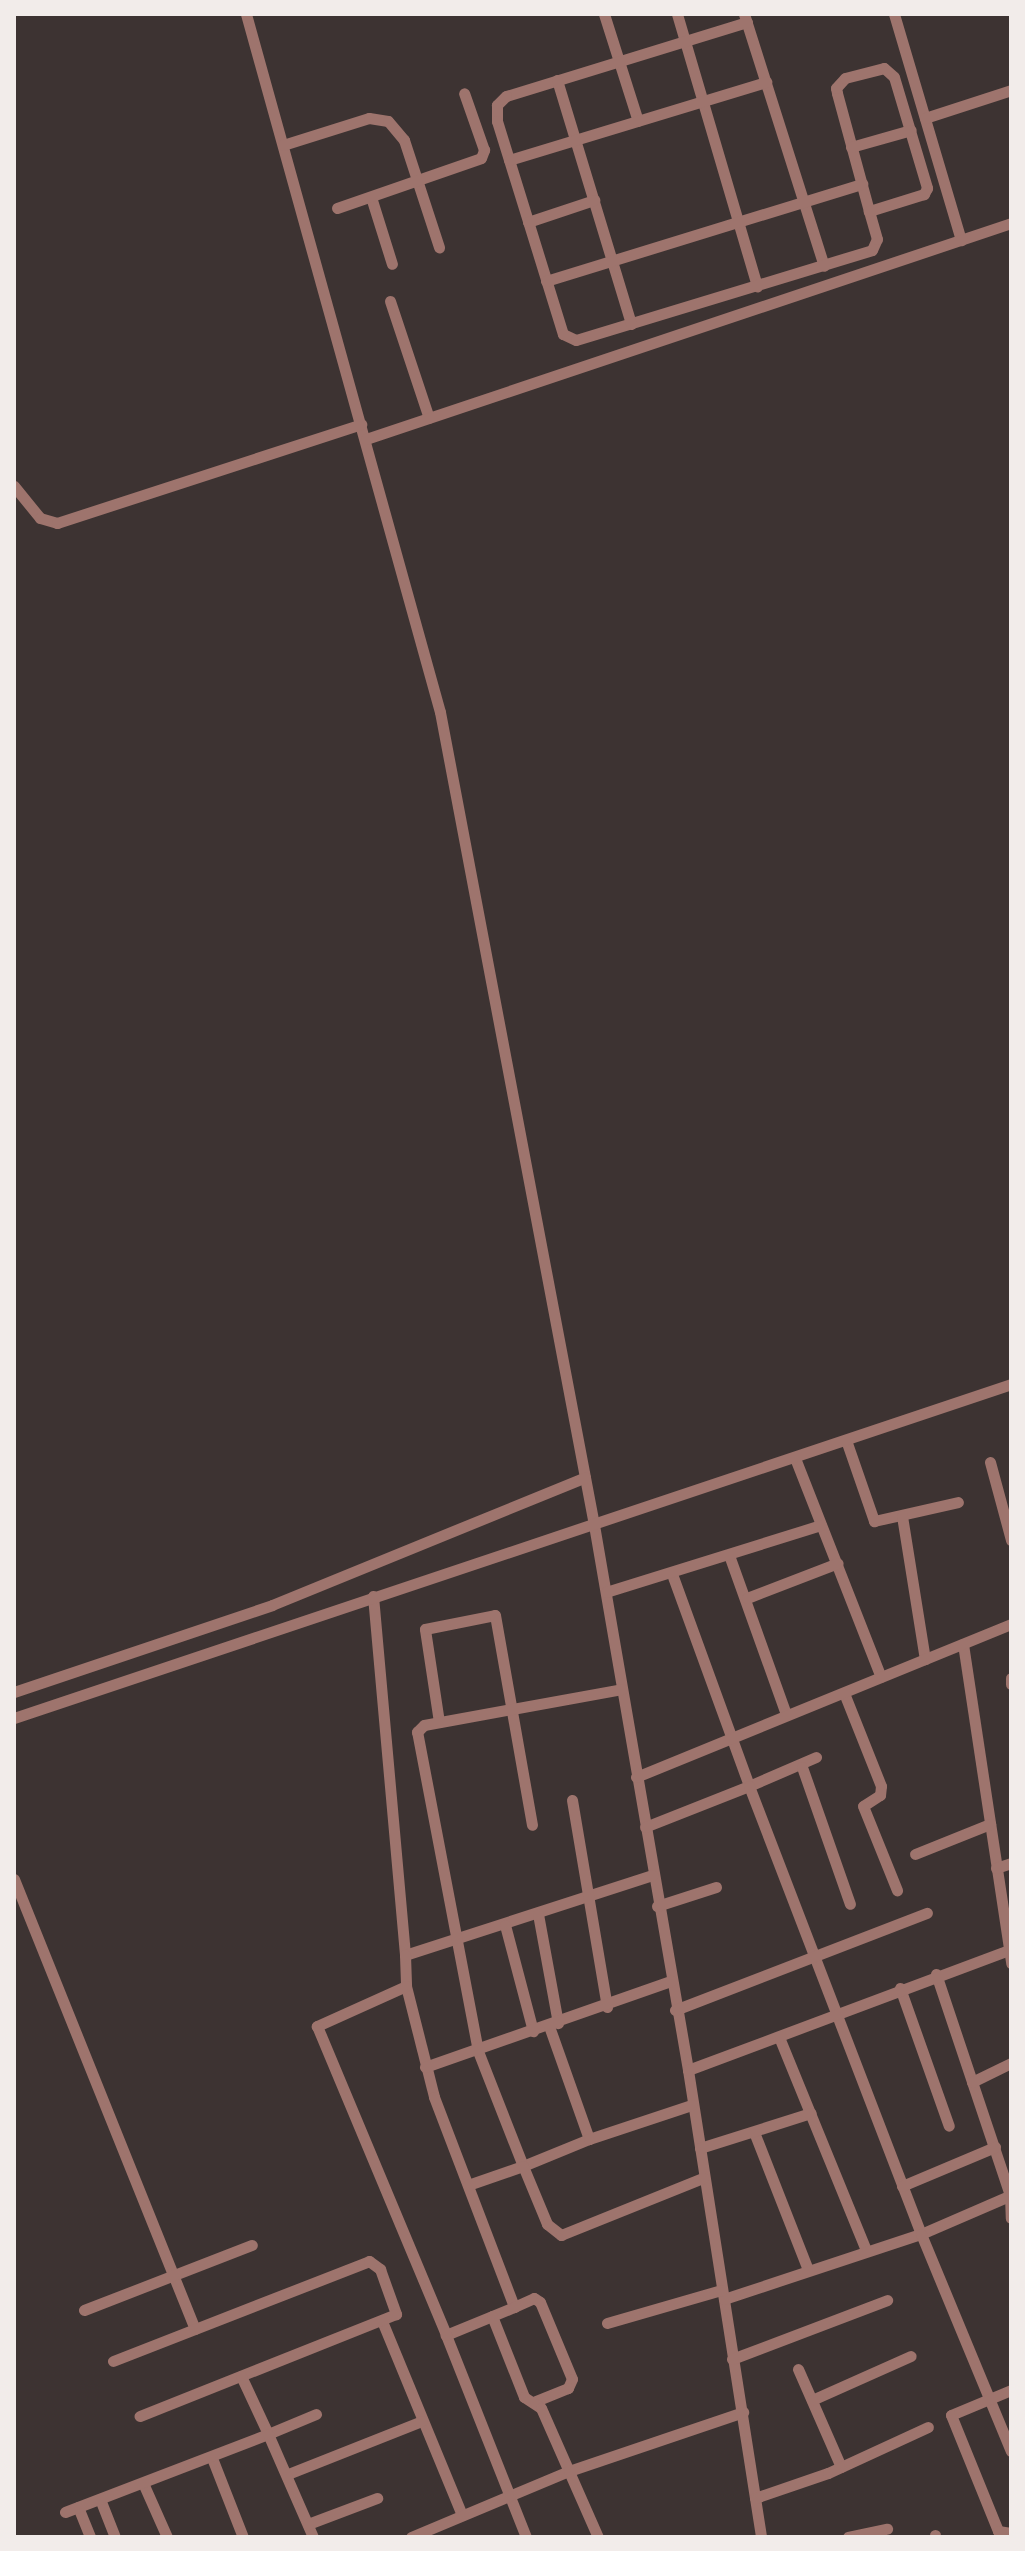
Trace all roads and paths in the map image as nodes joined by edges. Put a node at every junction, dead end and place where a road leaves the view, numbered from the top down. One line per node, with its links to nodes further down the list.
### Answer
1 (246, 14): 17 (street)
2 (604, 14): 7 (street)
3 (677, 14): 6 (street)
4 (894, 14): 13 (street)
5 (745, 18): 6 (street); 9 (street)
6 (685, 42): 7 (street); 12 (street)
7 (619, 61): 8 (street); 14 (street)
8 (557, 80): 16 (street); 19 (street)
9 (766, 82): 12 (street); 24 (street)
10 (1011, 90): 13 (street)
11 (464, 93): 20 (street)
12 (703, 102): 14 (street); 28 (street)
13 (925, 118): 30 (street)
14 (638, 121): 16 (street)
15 (911, 130): 18 (street); 18 (street); 26 (street)
16 (576, 139): 19 (street); 23 (street)
17 (283, 145): 20 (street); 40 (street)
18 (851, 147): 21 (street)
19 (509, 160): 27 (street)
20 (417, 181): 22 (street); 31 (street)
21 (862, 184): 24 (street); 26 (street)
22 (371, 197): 25 (street); 33 (street)
23 (594, 200): 27 (street); 32 (street)
24 (804, 202): 28 (street); 34 (street)
25 (337, 208)
26 (869, 211): 34 (street)
27 (528, 222): 35 (street)
28 (740, 223): 32 (street); 36 (street)
29 (1011, 223): 30 (street)
30 (961, 240): 39 (street)
31 (439, 247)
32 (613, 262): 35 (street); 38 (street)
33 (392, 264)
34 (824, 266): 36 (street)
35 (546, 281): 38 (street)
36 (757, 286): 38 (street)
37 (390, 301): 39 (street)
38 (631, 324)
39 (429, 418): 41 (street)
40 (361, 424): 41 (street); 42 (street)
41 (366, 439): 47 (street)
42 (14, 486)
43 (1011, 1384): 44 (street)
44 (846, 1440): 45 (street); 49 (street)
45 (795, 1458): 50 (street); 51 (street)
46 (990, 1462): 52 (street)
47 (585, 1477): 50 (street); 66 (street)
48 (958, 1502): 49 (street)
49 (902, 1516): 61 (street)
50 (594, 1525): 56 (street); 57 (street)
51 (821, 1525): 53 (street); 54 (street)
52 (1011, 1540)
53 (729, 1555): 55 (street); 58 (street)
54 (838, 1563): 58 (street); 62 (street)
55 (672, 1574): 56 (street); 72 (street)
56 (606, 1592): 65 (street)
57 (373, 1596): 70 (street); 96 (street)
58 (747, 1598): 69 (street)
59 (1011, 1624): 60 (street)
60 (963, 1644): 61 (street); 78 (street)
61 (925, 1659): 62 (street)
62 (881, 1677): 67 (street)
63 (1011, 1678): 64 (street)
64 (1011, 1684)
65 (622, 1689): 68 (street); 75 (street)
66 (14, 1692)
67 (844, 1693): 69 (street); 87 (street)
68 (511, 1709): 71 (street); 71 (street); 79 (street)
69 (786, 1714): 72 (street)
70 (14, 1718)
71 (439, 1722): 94 (street)
72 (727, 1736): 75 (street); 76 (street)
73 (816, 1757): 74 (street)
74 (802, 1767): 76 (street); 89 (street)
75 (636, 1777): 80 (street)
76 (749, 1786): 80 (street); 97 (street)
77 (572, 1800): 88 (street)
78 (990, 1824): 81 (street); 83 (street)
79 (532, 1825)
80 (645, 1827): 84 (street)
81 (915, 1854)
82 (1011, 1863): 83 (street)
83 (996, 1868): 95 (street)
84 (652, 1875): 88 (street); 90 (street)
85 (14, 1879): 131 (street)
86 (716, 1887): 90 (street)
87 (897, 1890)
88 (590, 1897): 92 (street); 103 (street)
89 (850, 1904)
90 (657, 1906): 100 (street)
91 (927, 1913): 97 (street)
92 (538, 1914): 93 (street); 106 (street)
93 (505, 1925): 94 (street); 107 (street)
94 (456, 1941): 96 (street); 109 (street)
95 (1010, 1949): 98 (street); 99 (street)
96 (405, 1955): 101 (street)
97 (815, 1959): 104 (street); 105 (street)
98 (1011, 1963)
99 (936, 1974): 102 (street); 113 (street)
100 (671, 1981): 103 (street); 104 (street)
101 (406, 1986): 111 (street); 140 (street)
102 (900, 1988): 105 (street); 116 (street)
103 (607, 2007): 106 (street)
104 (675, 2010): 112 (street)
105 (834, 2015): 108 (street); 124 (street)
106 (554, 2024): 107 (street); 118 (street)
107 (533, 2031): 109 (street)
108 (779, 2037): 112 (street); 115 (street)
109 (478, 2051): 111 (street); 121 (street)
110 (1011, 2063): 113 (street)
111 (425, 2067): 123 (street)
112 (688, 2070): 114 (street)
113 (972, 2082): 119 (street)
114 (691, 2105): 118 (street); 120 (street)
115 (811, 2113): 117 (street); 129 (street)
116 (949, 2126)
117 (754, 2132): 120 (street); 130 (street)
118 (589, 2139): 121 (street)
119 (995, 2147): 124 (street); 125 (street)
120 (700, 2148): 122 (street)
121 (523, 2166): 122 (street); 123 (street)
122 (703, 2178): 132 (street)
123 (468, 2185): 134 (street)
124 (902, 2186): 127 (street)
125 (1011, 2195): 126 (street); 127 (street)
126 (1011, 2218)
127 (921, 2234): 129 (street); 147 (street)
128 (252, 2245): 131 (street)
129 (866, 2250): 130 (street)
130 (808, 2270): 132 (street)
131 (173, 2276): 135 (street); 139 (street)
132 (722, 2294): 138 (street); 142 (street)
133 (887, 2300): 142 (street)
134 (514, 2307): 136 (street); 149 (street)
135 (84, 2310)
136 (492, 2316): 140 (street); 149 (street)
137 (382, 2321): 139 (street); 145 (street); 153 (street)
138 (607, 2323)
139 (195, 2329): 143 (street)
140 (446, 2335): 162 (street)
141 (911, 2356): 148 (street)
142 (732, 2359): 150 (street)
143 (113, 2361)
144 (798, 2369): 148 (street)
145 (241, 2376): 152 (street); 155 (street)
146 (1011, 2390): 147 (street)
147 (987, 2398): 156 (street); 171 (street)
148 (812, 2400): 158 (street)
149 (535, 2401): 159 (street)
150 (743, 2412): 159 (street); 164 (street)
151 (316, 2414): 155 (street)
152 (140, 2416)
153 (422, 2421): 160 (street); 168 (street)
154 (928, 2427): 158 (street)
155 (268, 2434): 157 (street); 160 (street)
156 (1011, 2451)
157 (212, 2458): 161 (street); 175 (street)
158 (841, 2467): 164 (street)
159 (569, 2471): 162 (street); 179 (street)
160 (288, 2474): 169 (street)
161 (143, 2483): 165 (street); 174 (street)
162 (511, 2496): 168 (street); 178 (street)
163 (377, 2498): 169 (street)
164 (755, 2498): 180 (street)
165 (100, 2499): 166 (street); 173 (street)
166 (78, 2507): 167 (street); 172 (street)
167 (65, 2512)
168 (462, 2515): 177 (street)
169 (308, 2524): 176 (street)
170 (887, 2529): 181 (street)
171 (1011, 2533)
172 (90, 2537)
173 (115, 2537)
174 (167, 2537)
175 (243, 2537)
176 (313, 2537)
177 (411, 2537)
178 (526, 2537)
179 (598, 2537)
180 (761, 2537)
181 (848, 2537)

